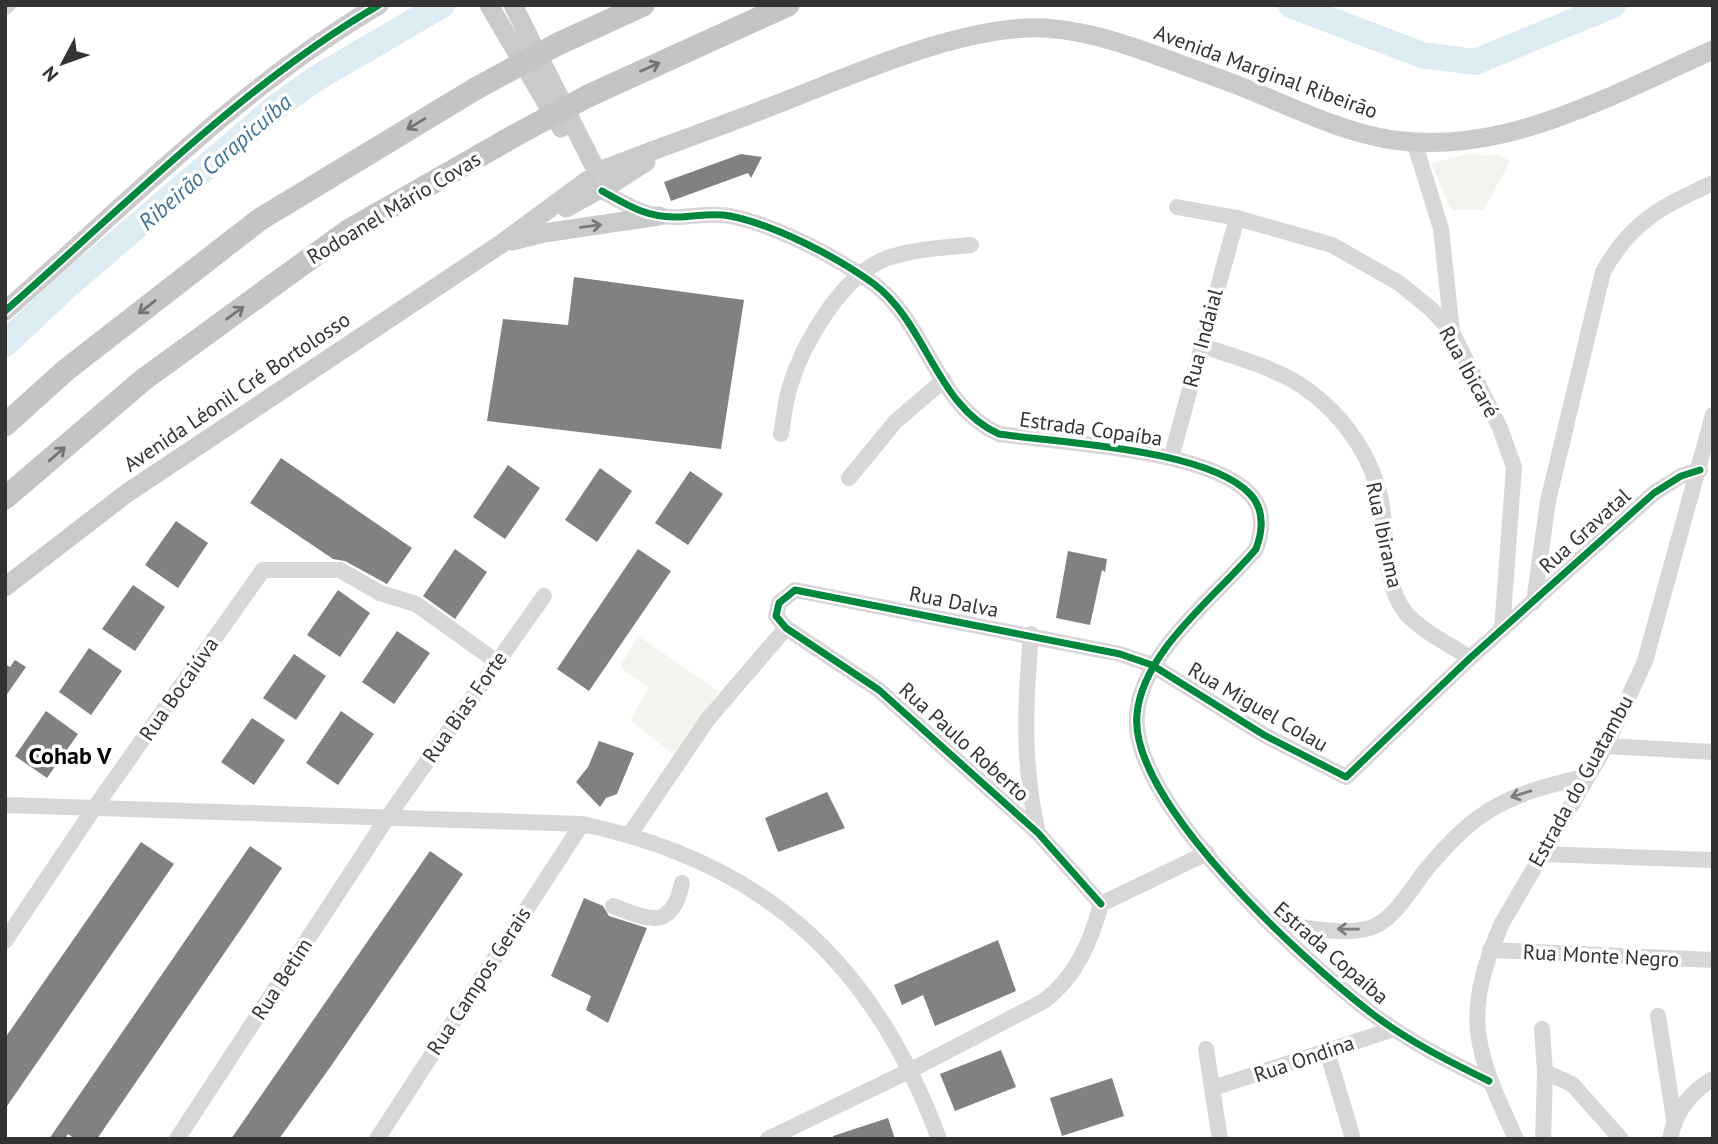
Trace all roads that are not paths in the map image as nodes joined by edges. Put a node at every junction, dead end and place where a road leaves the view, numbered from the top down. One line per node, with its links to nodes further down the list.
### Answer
1 (379, 5): 17 (main road)
2 (489, 5): 9 (main road)
3 (513, 5): 9 (main road)
4 (643, 5): 22 (highway, one-way to 22, bridge)
5 (788, 5): 27 (highway, Rodoanel Mário Covas, one-way to 5, bridge)
6 (1713, 50): 8 (main road, Avenida Marginal Ribeirão)
7 (682, 139): 8 (main road, Avenida Marginal Ribeirão); 9 (main road, Avenida Léonil Cré Bortolosso)
8 (1414, 141): 18 (street)
9 (597, 183): 12 (street, Estrada Copaíba); 14 (main road, Avenida Léonil Cré Bortolosso)
10 (1713, 183): 30 (street)
11 (1177, 207): 13 (street, Rua Ibicaré)
12 (659, 216): 14 (main road, one-way to 12); 16 (street, Estrada Copaíba)
13 (1237, 218): 18 (street, Rua Ibicaré); 19 (street, Rua Indaial)
14 (500, 244): 28 (main road, Avenida Léonil Cré Bortolosso)
15 (971, 245): 16 (street)
16 (858, 274): 20 (street, Estrada Copaíba); 23 (street)
17 (5, 311)
18 (1452, 332): 32 (street, Rua Ibicaré)
19 (1200, 345): 24 (street, Rua Indaial); 34 (street, Rua Ibirama)
20 (944, 380): 24 (street, Estrada Copaíba); 26 (street)
21 (1713, 415): 25 (street, Estrada do Guatambu)
22 (5, 425)
23 (781, 434)
24 (1171, 458): 36 (street, Estrada Copaíba)
25 (1700, 470): 30 (street, Rua Gravatal); 37 (street, Estrada do Guatambu)
26 (849, 478)
27 (5, 498)
28 (5, 587)
29 (544, 596): 35 (street, Rua Bias Forte)
30 (1534, 602): 32 (street, Rua Gravatal)
31 (786, 628): 33 (street, Rua Dalva); 45 (street, Rua Paulo Roberto); 46 (street)
32 (1502, 630): 34 (street, Rua Gravatal)
33 (1031, 634): 36 (street, Rua Dalva); 45 (street)
34 (1470, 658): 40 (street, Rua Gravatal)
35 (497, 662): 42 (street, Rua Bocaiúva); 43 (street, Rua Bias Forte)
36 (1152, 664): 40 (street, Rua Miguel Colau); 47 (street, Estrada Copaíba)
37 (1606, 746): 38 (street); 39 (street, Estrada do Guatambu)
38 (1713, 752)
39 (1587, 776): 48 (street, Estrada do Guatambu); 53 (street, one-way to 53)
40 (1346, 777)
41 (5, 805): 42 (street)
42 (95, 807): 43 (street); 54 (street, Rua Bocaiúva)
43 (387, 818): 44 (street); 68 (street, Rua Betim)
44 (582, 824): 46 (street); 69 (street, Rua Campos Gerais)
45 (1038, 833): 51 (street, Rua Paulo Roberto)
46 (630, 834): 62 (street)
47 (1207, 853): 51 (street); 53 (street, Estrada Copaíba)
48 (1541, 854): 49 (street); 55 (street, Estrada do Guatambu)
49 (1713, 860)
50 (682, 883): 52 (street)
51 (1101, 904): 62 (street)
52 (613, 906)
53 (1268, 922): 58 (street, Estrada Copaíba)
54 (5, 941)
55 (1490, 950): 56 (street, Rua Monte Negro); 65 (street, Estrada do Guatambu)
56 (1713, 960)
57 (1658, 1016): 67 (street)
58 (1394, 1029): 61 (street, Rua Ondina); 65 (street, Estrada Copaíba)
59 (1542, 1030): 63 (street)
60 (1206, 1049): 66 (street)
61 (1327, 1051): 66 (street, Rua Ondina); 73 (street)
62 (911, 1070): 70 (street); 71 (street)
63 (1545, 1072): 75 (street); 76 (street)
64 (1713, 1079): 67 (street)
65 (1489, 1081): 74 (street, Estrada do Guatambu)
66 (1213, 1088): 72 (street)
67 (1674, 1119): 77 (street)
68 (177, 1139)
69 (377, 1139)
70 (768, 1139)
71 (939, 1139)
72 (1220, 1139)
73 (1353, 1139)
74 (1516, 1139)
75 (1543, 1139)
76 (1621, 1139)
77 (1670, 1139)

